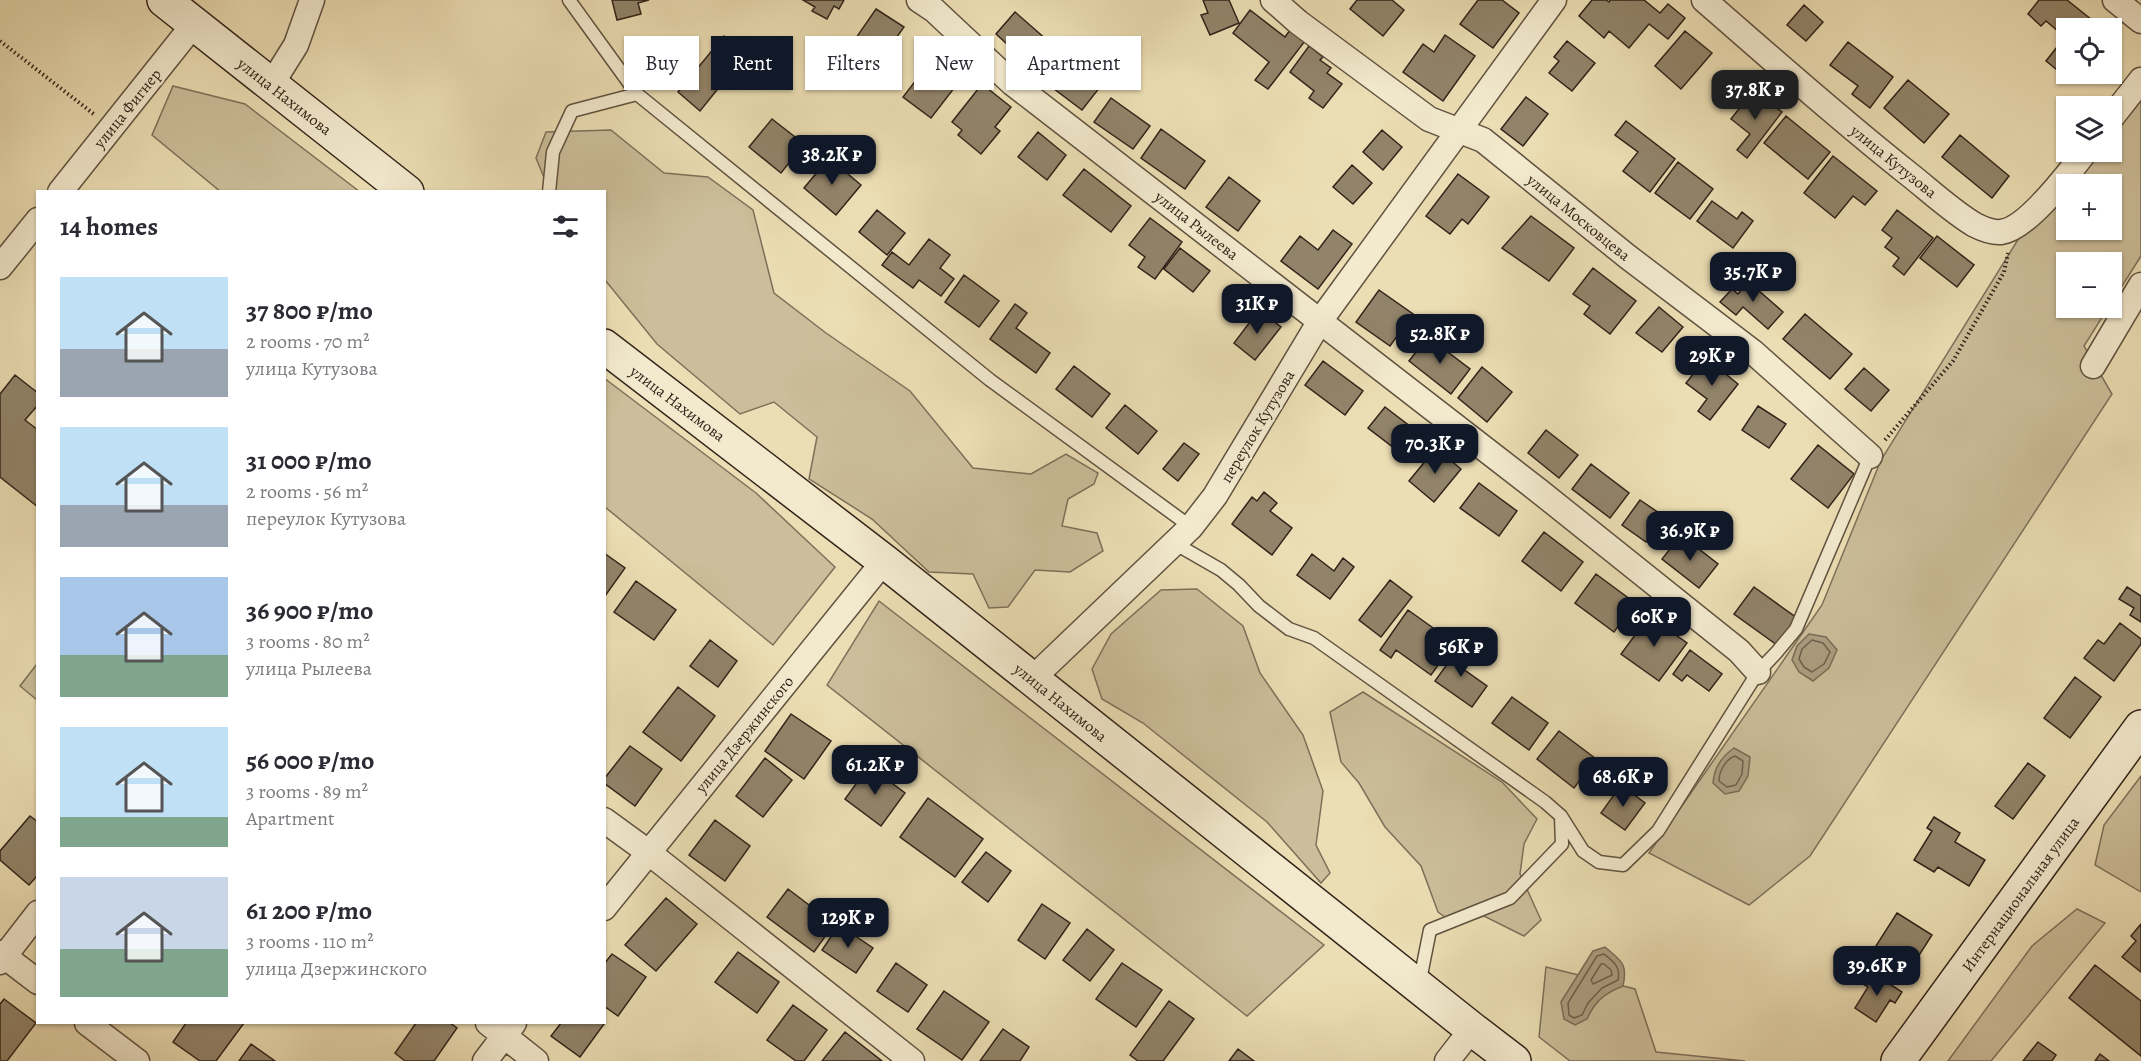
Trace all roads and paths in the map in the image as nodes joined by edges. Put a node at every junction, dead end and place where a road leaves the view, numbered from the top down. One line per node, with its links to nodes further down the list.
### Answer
1 (164, 0): 10 (main road, улица Нахимова)
2 (312, 0): 13 (street)
3 (569, 0): 14 (lane)
4 (919, 0): 26 (street, улица Рылеева)
5 (1273, 0): 16 (street, улица Московцева)
6 (1554, 0): 16 (street, переулок Кутузова)
7 (1704, 0): 23 (street, улица Кутузова)
8 (2115, 0): 9 (street)
9 (2141, 21)
10 (195, 24): 13 (main road, улица Нахимова); 17 (street, улица Фигнер)
11 (0, 40): 17 (path)
12 (2141, 80): 15 (street)
13 (271, 85): 20 (main road, улица Нахимова)
14 (637, 94): 21 (lane); 30 (lane)
15 (2122, 104)
16 (1458, 129): 26 (street, переулок Кутузова); 29 (street, улица Московцева)
17 (107, 134): 19 (street, улица Фигнер)
18 (2077, 162): 23 (street)
19 (62, 190)
20 (403, 190)
21 (549, 190)
22 (36, 222): 24 (street)
23 (2012, 230): 29 (path)
24 (0, 267)
25 (2141, 285): 28 (street)
26 (1320, 321): 30 (street, переулок Кутузова); 33 (street, улица Рылеева)
27 (606, 348): 32 (main road, улица Нахимова)
28 (2093, 366)
29 (1870, 456): 33 (lane)
30 (1191, 527): 31 (street, переулок Кутузова)
31 (1174, 543): 34 (street, переулок Кутузова); 36 (lane)
32 (884, 561): 34 (main road, улица Нахимова); 38 (street, улица Дзержинского)
33 (1758, 672): 36 (lane)
34 (1032, 679): 43 (main road, улица Нахимова)
35 (2141, 727): 53 (main road, Интернациональная улица)
36 (1561, 816): 43 (lane)
37 (606, 821): 38 (street)
38 (648, 852): 39 (street, улица Дзержинского); 50 (street)
39 (606, 905)
40 (36, 916): 41 (street)
41 (2, 957): 42 (street)
42 (36, 981)
43 (1419, 987): 46 (main road, улица Нахимова)
44 (88, 1024): 47 (street)
45 (502, 1027): 48 (street); 49 (street)
46 (1472, 1029): 51 (street); 52 (main road, улица Нахимова)
47 (137, 1061)
48 (485, 1061)
49 (536, 1061)
50 (912, 1061)
51 (1447, 1061)
52 (1514, 1061)
53 (1898, 1061)

